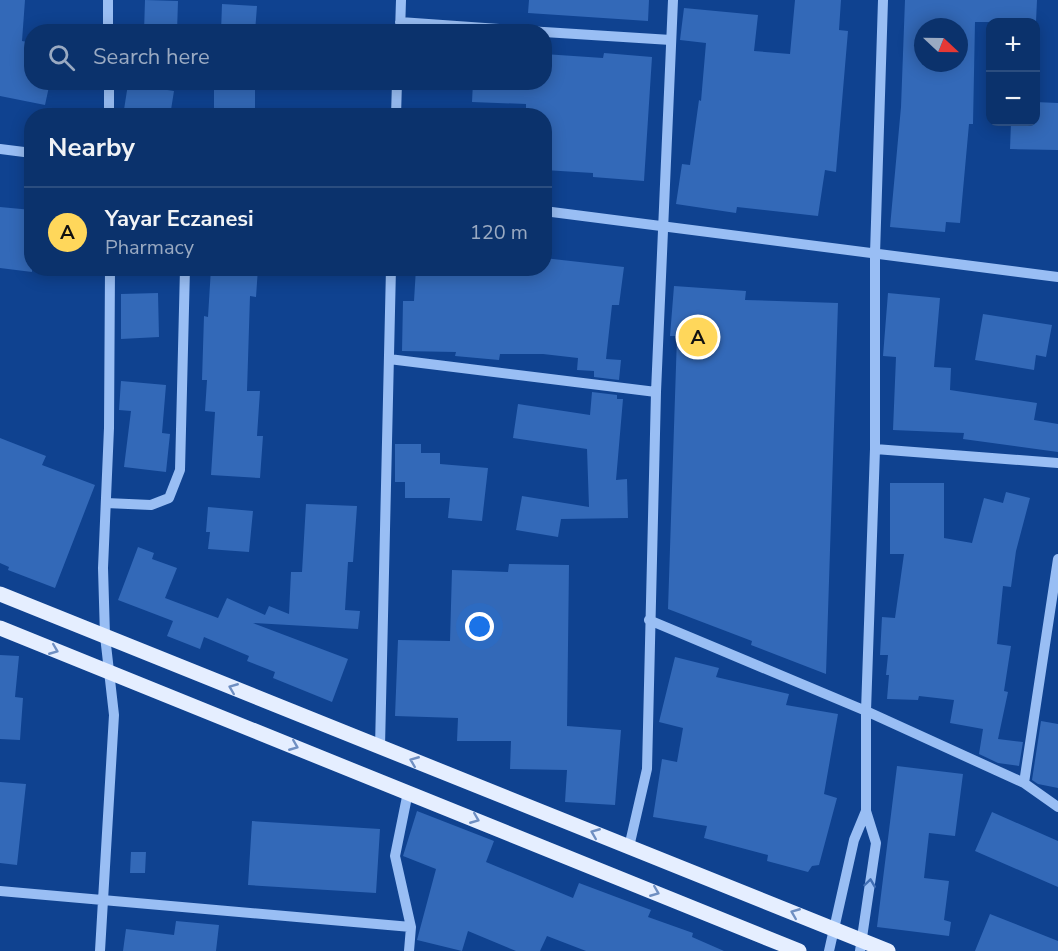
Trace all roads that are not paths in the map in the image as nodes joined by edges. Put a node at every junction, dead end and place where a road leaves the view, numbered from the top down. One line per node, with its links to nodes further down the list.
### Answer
1 (108, 0): 5 (street)
2 (401, 0): 6 (street)
3 (673, 0): 8 (street)
4 (883, 0): 17 (street)
5 (108, 24)
6 (400, 24)
7 (552, 32): 8 (street)
8 (672, 40): 16 (street)
9 (109, 90): 11 (street)
10 (398, 90): 12 (street)
11 (109, 108)
12 (396, 108)
13 (0, 149): 14 (street)
14 (24, 152)
15 (552, 212): 16 (street)
16 (663, 226): 17 (street); 23 (street)
17 (875, 254): 21 (street); 24 (street)
18 (110, 276): 26 (street)
19 (185, 276): 26 (street)
20 (391, 276): 22 (street)
21 (1058, 278)
22 (389, 359): 23 (street); 34 (street)
23 (656, 392): 29 (street)
24 (875, 449): 25 (street); 33 (street)
25 (1058, 463)
26 (106, 502): 31 (street)
27 (1058, 559): 35 (street)
28 (0, 594): 31 (main road)
29 (649, 620): 33 (street); 39 (street)
30 (0, 628): 32 (main road, one-way to 32)
31 (105, 636): 32 (street); 34 (main road, one-way to 31)
32 (111, 672): 36 (main road, one-way to 36); 41 (street)
33 (866, 711): 35 (street); 38 (street)
34 (380, 747): 39 (main road, one-way to 34)
35 (1024, 783): 37 (street)
36 (408, 792): 42 (street); 47 (main road, one-way to 47)
37 (1058, 807)
38 (866, 812): 43 (street); 44 (street, one-way to 38)
39 (629, 847): 43 (main road, one-way to 39)
40 (0, 891): 41 (street)
41 (105, 900): 42 (street); 45 (street)
42 (411, 927): 46 (street)
43 (833, 928): 44 (main road); 48 (street)
44 (861, 946): 49 (main road)
45 (100, 951)
46 (409, 951)
47 (799, 951)
48 (829, 951)
49 (888, 951)

